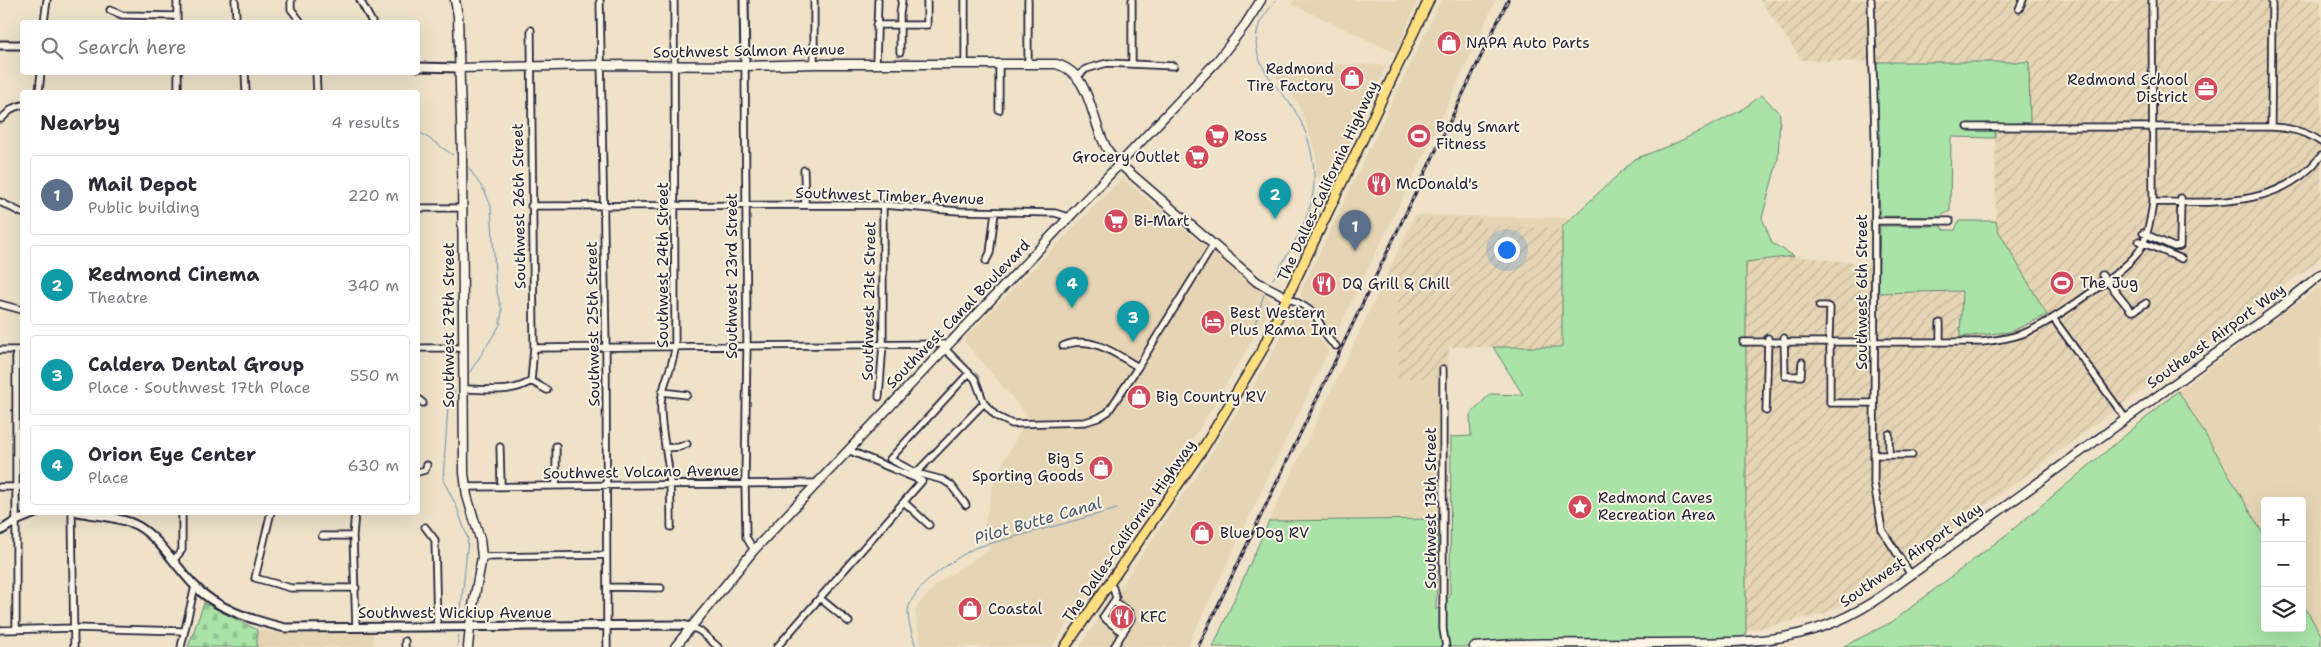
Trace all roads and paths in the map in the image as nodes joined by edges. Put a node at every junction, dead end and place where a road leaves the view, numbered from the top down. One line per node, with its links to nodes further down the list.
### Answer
1 (47, 0): 27 (street)
2 (177, 0): 26 (street)
3 (235, 0): 25 (street)
4 (291, 0): 28 (street)
5 (363, 0): 29 (street)
6 (455, 0): 47 (main road, Southwest 27th Street)
7 (600, 0): 42 (street, Southwest 25th Street)
8 (674, 0): 46 (street, Southwest 24th Street)
9 (744, 0): 43 (street, Southwest 23rd Street)
10 (814, 0): 37 (street)
11 (878, 0): 30 (street)
12 (902, 0): 31 (street)
13 (927, 0): 31 (street)
14 (965, 0): 36 (street)
15 (1028, 0): 40 (street)
16 (1132, 0): 41 (street)
17 (1261, 0): 66 (main road, Southwest Canal Boulevard)
18 (1429, 0): 91 (highway, The Dalles-California Highway)
19 (1871, 0): 82 (street, Southwest 6th Street)
20 (2022, 0): 23 (street)
21 (2152, 0): 62 (street)
22 (2272, 0): 63 (street)
23 (2019, 9)
24 (110, 10): 26 (street)
25 (236, 16)
26 (177, 19)
27 (44, 20)
28 (299, 20)
29 (371, 20)
30 (876, 25): 31 (street); 38 (street)
31 (900, 25): 35 (street)
32 (531, 30): 48 (street, Southwest 26th Street)
33 (0, 45): 34 (street)
34 (20, 45)
35 (900, 52)
36 (965, 63): 38 (main road, Southwest Salmon Avenue); 39 (main road, Southwest Salmon Avenue)
37 (814, 64): 38 (main road, Southwest Salmon Avenue); 43 (main road, Southwest Salmon Avenue)
38 (876, 64)
39 (999, 64): 40 (main road, Southwest Salmon Avenue); 59 (street)
40 (1028, 64): 53 (main road, Southwest Salmon Avenue)
41 (1132, 64): 44 (street); 53 (street)
42 (600, 65): 46 (main road, Southwest Salmon Avenue); 48 (main road, Southwest Salmon Avenue); 76 (street, Southwest 25th Street)
43 (745, 66): 46 (main road, Southwest Salmon Avenue); 73 (street, Southwest 23rd Street)
44 (1174, 66)
45 (420, 67): 47 (street, Southwest Salmon Avenue)
46 (674, 67): 72 (street, Southwest 24th Street)
47 (459, 68): 48 (main road, Southwest Salmon Avenue); 78 (main road, Southwest 27th Street)
48 (531, 68): 75 (street, Southwest 26th Street)
49 (41, 75): 54 (street)
50 (178, 75): 55 (street)
51 (245, 75): 56 (street)
52 (316, 75): 57 (street)
53 (1078, 76): 66 (main road)
54 (39, 90)
55 (178, 90)
56 (246, 90)
57 (316, 90)
58 (20, 106): 60 (street)
59 (999, 110)
60 (1, 119)
61 (1968, 126): 62 (street)
62 (2153, 127): 63 (street); 70 (street)
63 (2271, 127): 64 (street)
64 (2321, 142)
65 (2321, 156): 70 (street)
66 (1120, 164): 81 (main road, Southwest Canal Boulevard); 86 (main road)
67 (804, 170): 71 (street)
68 (2181, 198): 84 (street)
69 (0, 202): 79 (street)
70 (2153, 202): 96 (street)
71 (805, 204): 73 (street, Southwest Timber Avenue); 74 (street, Southwest Timber Avenue)
72 (676, 205): 73 (street, Southwest Timber Avenue); 76 (street, Southwest Timber Avenue); 108 (street, Southwest 24th Street)
73 (745, 205): 104 (street, Southwest 23rd Street)
74 (883, 205): 80 (street, Southwest Timber Avenue); 103 (street, Southwest 21st Street)
75 (531, 206): 76 (street, Southwest Timber Avenue); 112 (street, Southwest 26th Street)
76 (603, 206): 107 (street, Southwest 25th Street)
77 (420, 208): 78 (street)
78 (462, 208): 111 (main road, Southwest 27th Street)
79 (20, 212)
80 (995, 212): 81 (street, Southwest Timber Avenue); 88 (street)
81 (1068, 217): 109 (main road, Southwest Canal Boulevard)
82 (1875, 221): 83 (street); 101 (street, Southwest 6th Street)
83 (1950, 221)
84 (2143, 233)
85 (2139, 241): 87 (street)
86 (1214, 244): 91 (main road); 116 (street)
87 (2182, 259)
88 (986, 261)
89 (2321, 274): 128 (main road, Southeast Airport Way)
90 (2102, 275): 92 (street)
91 (1288, 298): 106 (street); 171 (highway, The Dalles-California Highway)
92 (2146, 303)
93 (0, 304): 95 (street)
94 (1819, 306): 126 (street)
95 (20, 309)
96 (2053, 318): 102 (street); 128 (street)
97 (1940, 323): 102 (street)
98 (1768, 338): 127 (street)
99 (1784, 338): 115 (street)
100 (1743, 342): 101 (street)
101 (1874, 342): 102 (street); 126 (street, Southwest 6th Street)
102 (1940, 342)
103 (883, 344): 104 (street); 109 (street); 124 (street, Southwest 21st Street)
104 (747, 345): 108 (street); 141 (street, Southwest 23rd Street)
105 (1063, 346): 116 (street)
106 (1336, 346)
107 (606, 347): 108 (street); 112 (street); 146 (street, Southwest 25th Street)
108 (675, 347): 122 (street, Southwest 24th Street)
109 (947, 347): 118 (street); 134 (main road, Southwest Canal Boulevard)
110 (420, 348): 111 (street)
111 (463, 348): 120 (main road, Southwest 27th Street)
112 (534, 348): 119 (street, Southwest 26th Street)
113 (0, 350): 114 (street)
114 (19, 350): 148 (street)
115 (1802, 362)
116 (1138, 367): 125 (street)
117 (1443, 369): 198 (street, Southwest 13th Street)
118 (969, 373): 125 (street); 140 (street)
119 (531, 381): 120 (street); 121 (street)
120 (464, 389): 150 (main road, Southwest 27th Street)
121 (546, 390)
122 (662, 392): 123 (street); 133 (street, Southwest 24th Street)
123 (687, 395)
124 (880, 397)
125 (984, 403): 140 (street)
126 (1874, 403): 136 (street, Southwest 6th Street)
127 (1766, 411)
128 (2126, 419): 170 (main road, Southwest Airport Way)
129 (1890, 434): 135 (street)
130 (687, 444): 133 (street)
131 (556, 446): 144 (street)
132 (500, 447): 143 (street)
133 (665, 448): 145 (street, Southwest 24th Street)
134 (848, 450): 142 (main road, Southwest Canal Boulevard); 151 (street)
135 (1889, 454): 136 (street); 137 (street)
136 (1874, 455): 170 (street, Southwest 6th Street)
137 (1912, 455)
138 (427, 464): 139 (street)
139 (420, 471)
140 (916, 473): 152 (street)
141 (745, 483): 142 (street, Southwest Volcano Avenue); 145 (street, Southwest Volcano Avenue); 166 (street, Southwest 23rd Street)
142 (818, 483): 166 (main road, Southwest Canal Boulevard)
143 (501, 485): 144 (street, Southwest Volcano Avenue); 150 (street, Southwest Volcano Avenue)
144 (556, 485): 146 (street, Southwest Volcano Avenue)
145 (670, 485): 146 (street, Southwest Volcano Avenue); 162 (street, Southwest 24th Street)
146 (607, 486): 167 (street, Southwest 25th Street)
147 (0, 487): 148 (street)
148 (15, 487): 149 (street); 159 (street)
149 (20, 487)
150 (466, 487): 168 (main road, Southwest 27th Street)
151 (904, 502): 160 (street); 176 (street)
152 (966, 505)
153 (31, 515): 159 (street)
154 (72, 515): 182 (street)
155 (91, 515): 169 (street, Southwest Wickiup Avenue)
156 (182, 515): 169 (street)
157 (271, 515): 174 (street)
158 (355, 515): 165 (street)
159 (16, 521): 163 (street); 185 (street)
160 (928, 524)
161 (425, 527): 179 (street)
162 (671, 527)
163 (0, 531)
164 (322, 536): 165 (street)
165 (353, 536): 174 (street)
166 (754, 550): 184 (main road, Southwest Canal Boulevard)
167 (606, 555): 168 (street); 173 (street, Southwest 25th Street)
168 (482, 556): 180 (main road, Southwest 27th Street)
169 (173, 561): 172 (street, Southwest Wickiup Avenue)
170 (1911, 575): 199 (main road, Southwest Airport Way)
171 (1109, 584): 177 (street); 196 (highway, The Dalles-California Highway)
172 (194, 586): 183 (street, Southwest Wickiup Avenue); 187 (street)
173 (608, 587): 175 (street); 181 (street, Southwest 25th Street)
174 (356, 588): 183 (street)
175 (661, 588)
176 (821, 599): 178 (street); 195 (street)
177 (1115, 602): 188 (street); 188 (street)
178 (850, 622)
179 (437, 626): 180 (street, Southwest Wickiup Avenue); 183 (street, Southwest Wickiup Avenue)
180 (470, 626): 181 (street, Southwest Wickiup Avenue); 191 (main road, Southwest 27th Street)
181 (608, 626): 184 (street, Southwest Wickiup Avenue); 192 (street, Southwest 25th Street)
182 (74, 628): 185 (street); 187 (street); 189 (street)
183 (356, 628)
184 (691, 628): 193 (main road, Southwest Canal Boulevard); 194 (street, Southwest Wickiup Avenue)
185 (16, 629): 186 (street)
186 (0, 630)
187 (183, 631): 190 (street)
188 (1123, 633): 197 (street)
189 (74, 647)
190 (181, 647)
191 (468, 647)
192 (608, 647)
193 (675, 647)
194 (718, 647)
195 (778, 647)
196 (1065, 647)
197 (1114, 647)
198 (1446, 647)
199 (1474, 647)

